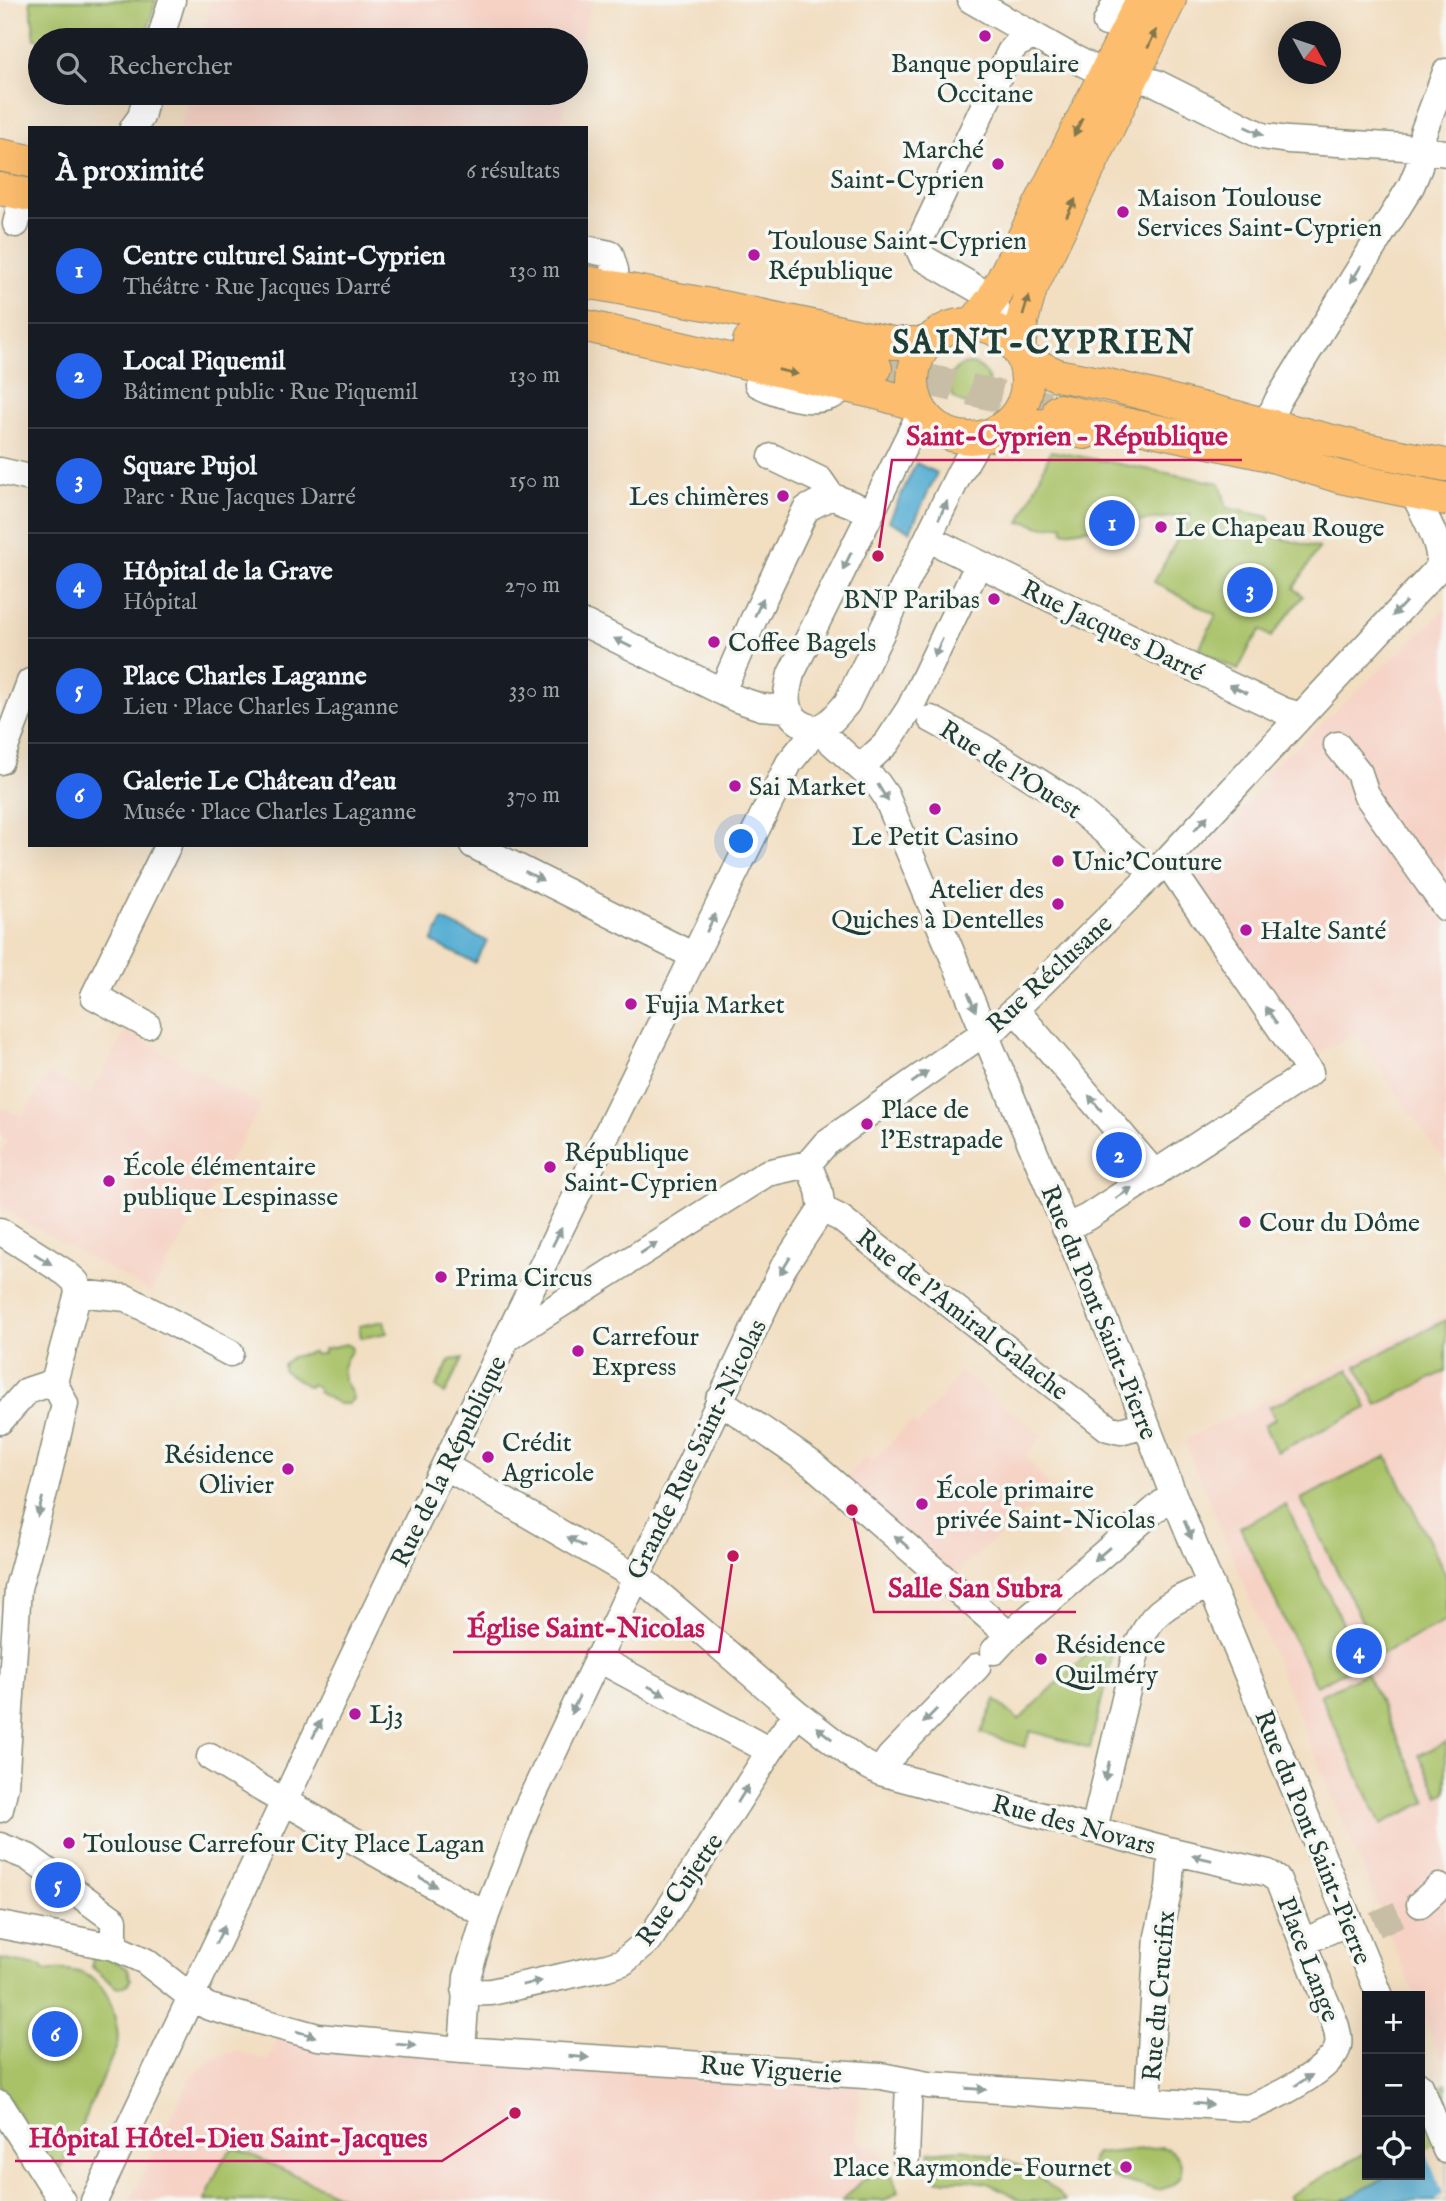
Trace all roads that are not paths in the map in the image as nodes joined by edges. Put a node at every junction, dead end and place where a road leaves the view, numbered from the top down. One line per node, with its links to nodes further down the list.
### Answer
1 (172, 0): 5 (street)
2 (971, 0): 6 (street)
3 (1142, 0): 8 (main road)
4 (1171, 0): 8 (main road, one-way to 4)
5 (164, 28)
6 (1033, 36): 8 (street); 16 (street)
7 (1446, 72): 9 (street)
8 (1119, 76): 9 (street, one-way to 9); 16 (main road, one-way to 16); 21 (main road, one-way to 8)
9 (1434, 151): 25 (street, one-way to 25)
10 (0, 155): 11 (main road)
11 (28, 162)
12 (18, 193): 13 (street)
13 (16, 224)
14 (588, 249): 15 (street)
15 (596, 287): 17 (main road); 20 (main road)
16 (993, 298): 18 (main road); 21 (street)
17 (588, 307)
18 (973, 324): 20 (main road); 21 (main road)
19 (588, 326): 23 (main road, one-way to 23)
20 (926, 343): 24 (main road)
21 (1015, 348): 25 (main road); 26 (main road)
22 (758, 384): 23 (street)
23 (845, 386): 24 (main road)
24 (919, 409): 26 (main road); 36 (street)
25 (1264, 422): 28 (main road)
26 (992, 432): 30 (main road); 37 (street, Rue de la République, one-way to 26)
27 (772, 457): 34 (street)
28 (1446, 465)
29 (0, 471): 31 (street)
30 (1340, 477): 32 (main road); 33 (main road)
31 (28, 478)
32 (1446, 480)
33 (1413, 492): 35 (main road); 38 (street)
34 (831, 496): 36 (street); 42 (street, one-way to 34)
35 (1446, 499)
36 (871, 512): 43 (street, one-way to 43)
37 (929, 539): 39 (street, Rue Jacques Darré); 46 (street, Rue de la République)
38 (1443, 562): 44 (street, Rue Réclusane, one-way to 44)
39 (978, 565): 44 (street, Rue Jacques Darré, one-way to 39); 49 (street, one-way to 49)
40 (588, 625): 42 (street, one-way to 40)
41 (28, 690): 48 (street)
42 (720, 691): 43 (street)
43 (787, 709): 46 (street, Rue du Pont Saint-Pierre)
44 (1300, 716): 52 (street, Rue Réclusane, one-way to 44)
45 (931, 719): 52 (street, Rue de l'Ouest)
46 (817, 729): 49 (street, Rue du Pont Saint-Pierre); 54 (street, Rue de la République, one-way to 46)
47 (1337, 746): 53 (street)
48 (13, 747)
49 (860, 768): 57 (street, Rue du Pont Saint-Pierre, one-way to 57)
50 (167, 847): 56 (street)
51 (477, 847): 54 (street, one-way to 54)
52 (1160, 867): 55 (street, Rue Réclusane); 59 (street, Rue de l'Ouest, one-way to 52)
53 (1446, 908)
54 (694, 956): 64 (street, Rue de la République, one-way to 54)
55 (1015, 1009): 57 (street, Rue Réclusane); 59 (street, one-way to 55)
56 (147, 1025)
57 (985, 1034): 58 (street, Rue Réclusane, one-way to 57); 61 (street, Rue du Pont Saint-Pierre)
58 (808, 1164): 60 (street); 64 (street, one-way to 58)
59 (1154, 1174): 61 (street, one-way to 59)
60 (822, 1209): 67 (street, Grande Rue Saint-Nicolas, one-way to 67); 69 (street, Rue de l'Amiral Galache)
61 (1065, 1228): 69 (street, Rue du Pont Saint-Pierre)
62 (0, 1231): 63 (street, one-way to 63)
63 (78, 1293): 65 (street); 66 (street)
64 (509, 1337): 70 (street, Rue de la République)
65 (230, 1353)
66 (54, 1382): 68 (street); 81 (street, one-way to 81)
67 (719, 1399): 72 (street, Grande Rue Saint-Nicolas); 74 (street, one-way to 67)
68 (0, 1421)
69 (1146, 1424): 71 (street, Rue du Pont Saint-Pierre)
70 (445, 1466): 72 (street, Rue des Novars, one-way to 70); 80 (street, Rue de la République, one-way to 70)
71 (1173, 1494): 73 (street, Rue du Pont Saint-Pierre, one-way to 73); 74 (street, one-way to 74)
72 (635, 1577): 75 (street, Grande Rue Saint-Nicolas); 76 (street, Rue des Novars)
73 (1211, 1585): 82 (street, one-way to 82); 91 (street, Rue du Pont Saint-Pierre)
74 (993, 1651): 79 (street, one-way to 79)
75 (597, 1658): 77 (street, one-way to 77); 86 (street, Grande Rue Saint-Nicolas, one-way to 86)
76 (797, 1713): 77 (street, Rue Cujette); 79 (street, Rue des Novars, one-way to 76)
77 (770, 1751): 92 (street, Rue Cujette, one-way to 77)
78 (211, 1757): 80 (street)
79 (880, 1772): 82 (street, Rue des Novars)
80 (283, 1800): 86 (street, one-way to 86); 93 (street, Rue de la République, one-way to 80)
81 (0, 1808)
82 (1094, 1829): 84 (street, Rue des Novars)
83 (0, 1846): 89 (street)
84 (1172, 1851): 85 (street, Rue des Novars, one-way to 84); 98 (street, Rue du Crucifix)
85 (1268, 1872): 90 (street, Place Lange)
86 (486, 1915): 92 (street, Grande Rue Saint-Nicolas)
87 (0, 1926): 89 (street, Rue Viguerie)
88 (1337, 1935): 90 (street)
89 (114, 1947): 93 (street, Rue Viguerie)
90 (1305, 1948): 95 (street, Place Lange)
91 (1378, 1991)
92 (465, 1993): 94 (street, Grande Rue Saint-Nicolas)
93 (191, 1997): 94 (street, Rue Viguerie, one-way to 94); 103 (street, Rue de la République)
94 (462, 2050): 96 (street, Rue Viguerie, one-way to 96)
95 (1338, 2050): 98 (street, Rue Viguerie, one-way to 95)
96 (909, 2082): 98 (street, Rue Viguerie, one-way to 98); 101 (street)
97 (1425, 2098): 100 (street)
98 (1148, 2100)
99 (0, 2104): 102 (street)
100 (1446, 2150)
101 (906, 2158)
102 (62, 2201)
103 (94, 2201)

